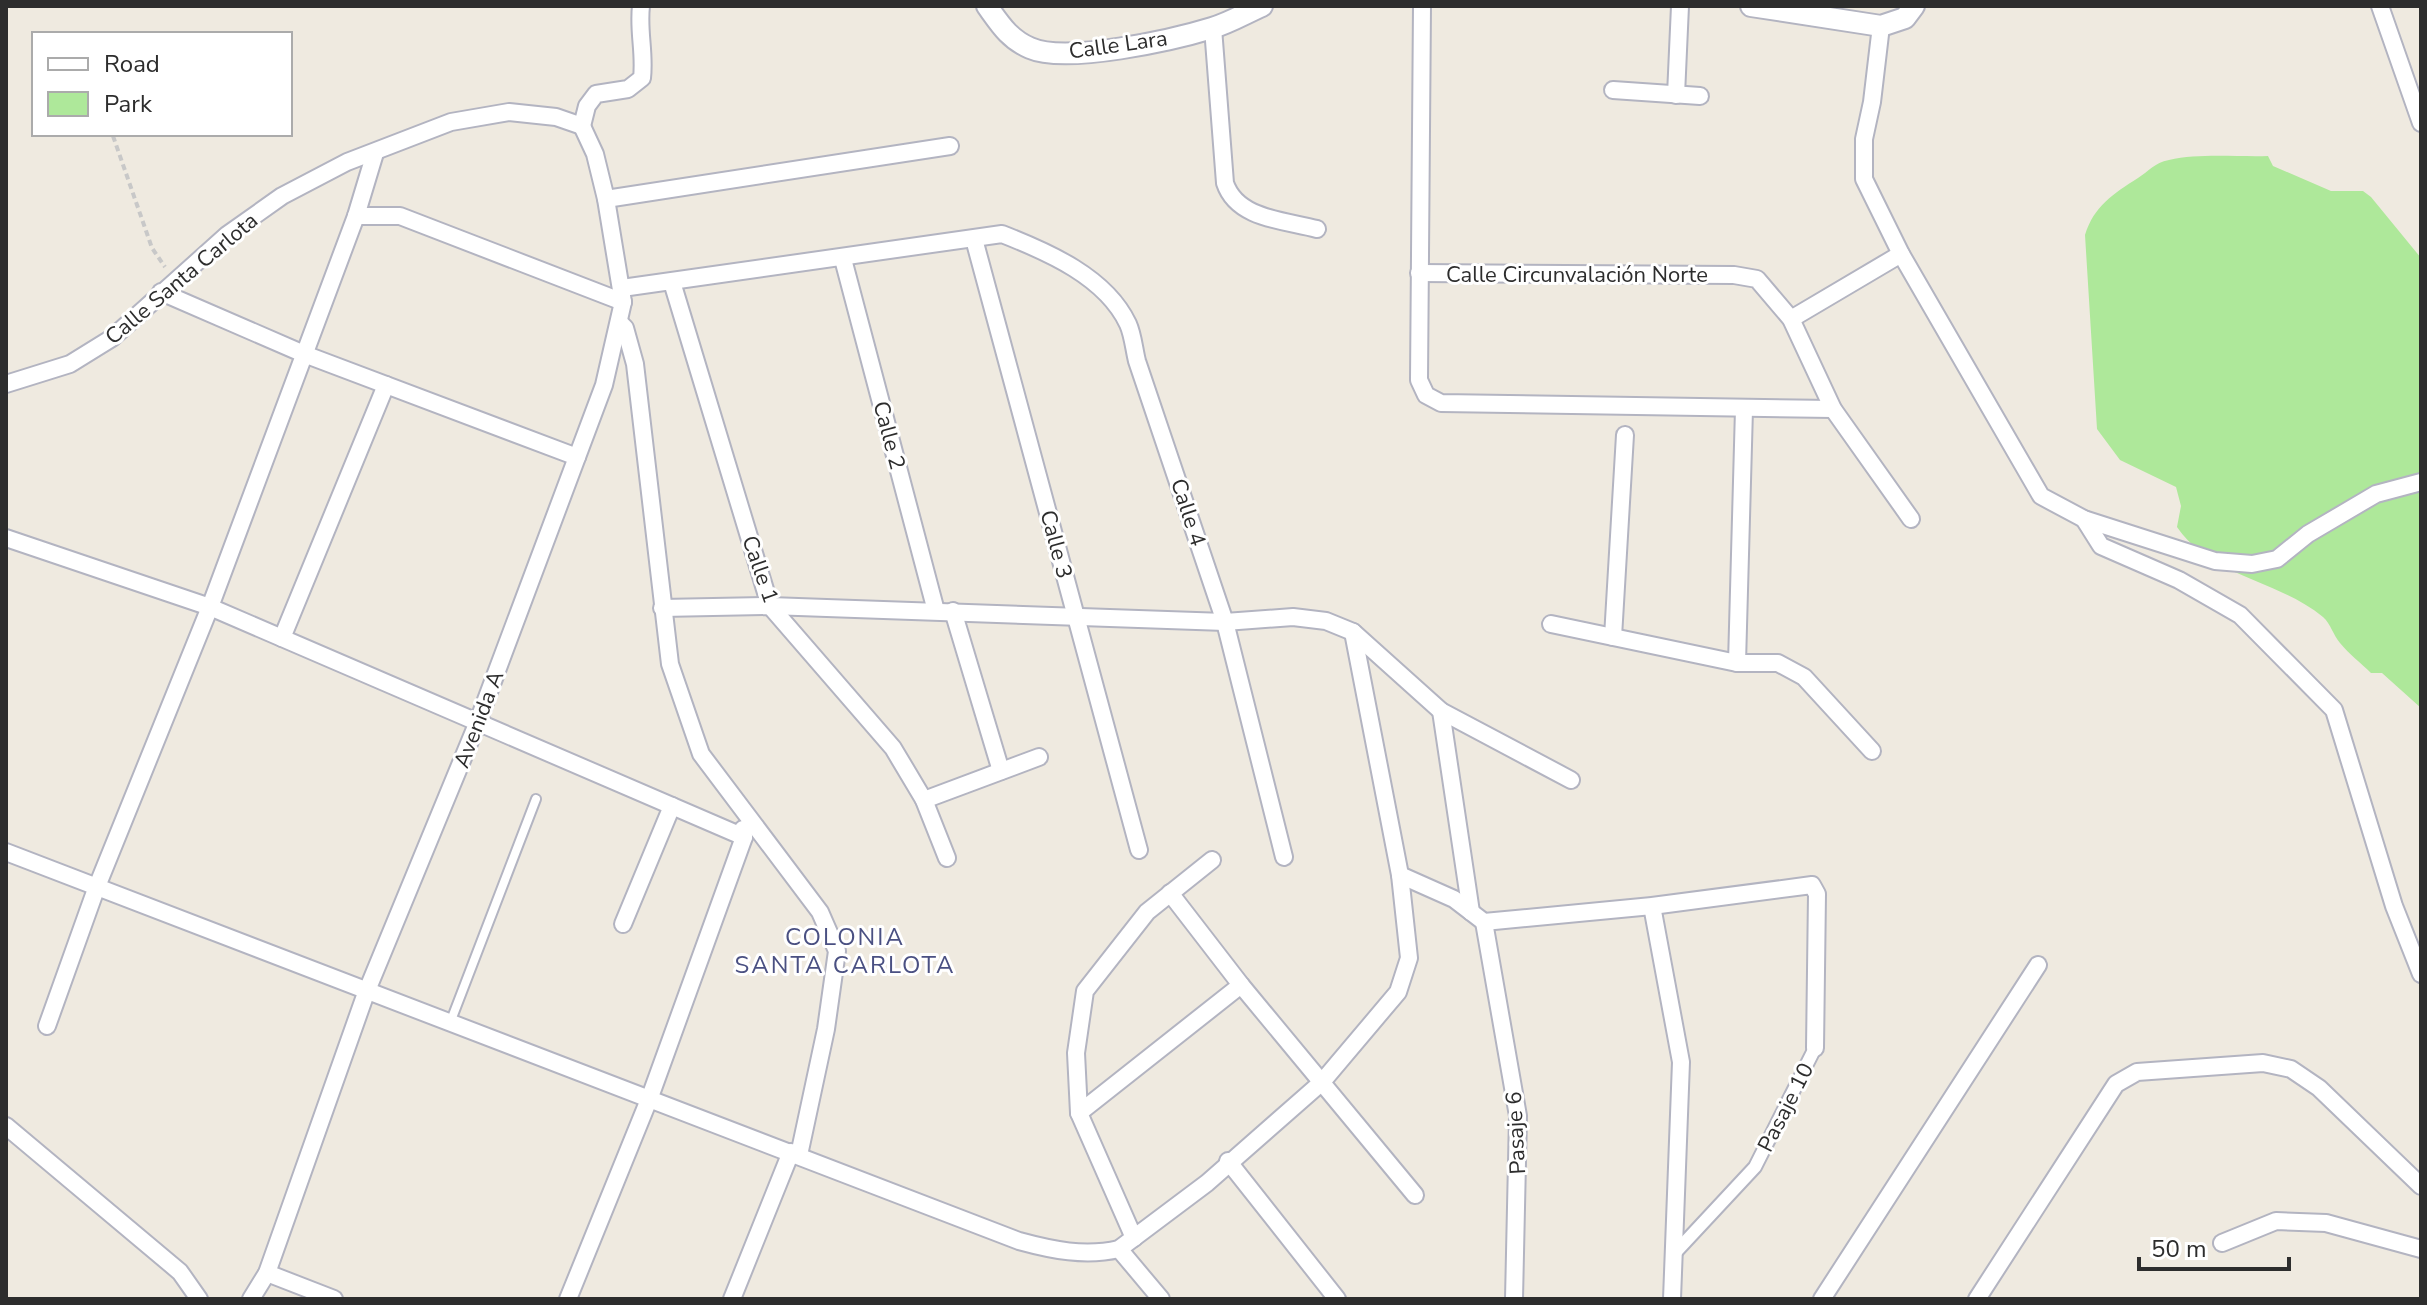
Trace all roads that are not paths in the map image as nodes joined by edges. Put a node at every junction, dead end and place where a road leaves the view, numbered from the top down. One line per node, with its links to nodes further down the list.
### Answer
1 (641, 6): 15 (street)
2 (987, 6): 10 (street, Calle Lara)
3 (1262, 6): 10 (street, Calle Lara)
4 (1422, 6): 24 (street)
5 (1680, 6): 12 (street)
6 (1751, 6): 9 (street)
7 (1914, 6): 9 (street)
8 (2380, 6): 14 (street)
9 (1881, 26): 22 (street)
10 (1213, 28): 20 (street)
11 (1613, 90): 12 (street)
12 (1676, 95): 13 (street)
13 (1700, 96)
14 (2421, 123)
15 (582, 126): 17 (street, Calle Santa Carlota); 18 (street, Avenida A)
16 (950, 146): 18 (street)
17 (375, 153): 19 (street); 26 (street, Calle Santa Carlota)
18 (606, 199): 27 (street, Avenida A)
19 (356, 216): 27 (street); 30 (street)
20 (1317, 229)
21 (974, 239): 23 (street); 45 (street, Calle 3); 46 (street, Calle 4)
22 (1901, 254): 28 (street); 39 (street)
23 (843, 259): 25 (street); 44 (street, Calle 2)
24 (1419, 273): 28 (street, Calle Circunvalación Norte); 33 (street)
25 (672, 282): 27 (street); 41 (street, Calle 1)
26 (168, 286): 30 (street); 31 (street, Calle Santa Carlota)
27 (623, 295): 29 (street, Avenida A)
28 (1791, 319): 34 (street)
29 (619, 322): 36 (street, Avenida A); 43 (street)
30 (304, 354): 32 (street); 42 (street)
31 (6, 384)
32 (386, 385): 36 (street); 50 (street)
33 (1744, 409): 34 (street); 51 (street)
34 (1833, 409): 38 (street)
35 (1625, 435): 49 (street)
36 (577, 457): 53 (street, Avenida A)
37 (2421, 482): 39 (street)
38 (1911, 519)
39 (2084, 519): 75 (street)
40 (6, 538): 42 (street)
41 (770, 606): 43 (street); 44 (street); 60 (street, Calle 1)
42 (210, 607): 50 (street); 69 (street)
43 (662, 608): 58 (street)
44 (944, 611): 45 (street); 56 (street, Calle 2)
45 (1077, 617): 46 (street); 63 (street, Calle 3)
46 (1225, 622): 48 (street); 65 (street, Calle 4)
47 (1551, 624): 49 (street)
48 (1353, 632): 52 (street); 68 (street)
49 (1613, 637): 51 (street)
50 (282, 638): 53 (street)
51 (1737, 663): 54 (street)
52 (1441, 711): 57 (street); 72 (street, Pasaje 6)
53 (477, 724): 61 (street); 77 (street, Avenida A)
54 (1872, 751)
55 (1039, 757): 56 (street)
56 (1001, 771): 60 (street)
57 (1571, 780)
58 (731, 795): 62 (street); 85 (street)
59 (536, 799): 78 (lane)
60 (924, 800): 66 (street, Calle 1)
61 (672, 806): 62 (street); 73 (street)
62 (744, 837): 82 (street)
63 (1139, 850)
64 (6, 852): 69 (street)
65 (1284, 857)
66 (947, 858)
67 (1212, 860): 70 (street)
68 (1400, 875): 72 (street); 81 (street)
69 (96, 889): 77 (street); 79 (street)
70 (1170, 893): 76 (street); 83 (street)
71 (1652, 906): 72 (street); 80 (street, Pasaje 10); 93 (street)
72 (1478, 917): 102 (street, Pasaje 6)
73 (623, 924)
74 (2038, 965): 104 (street)
75 (2421, 974)
76 (1241, 985): 81 (street); 83 (street)
77 (366, 993): 78 (street); 94 (street, Avenida A)
78 (450, 1024): 82 (street)
79 (47, 1026)
80 (1815, 1048): 93 (street, Pasaje 10)
81 (1322, 1082): 86 (street); 88 (street)
82 (650, 1097): 85 (street); 98 (street)
83 (1079, 1113): 89 (street)
84 (6, 1126): 95 (street)
85 (795, 1154): 91 (street); 99 (street)
86 (1228, 1161): 89 (street); 101 (street)
87 (2421, 1186): 105 (street)
88 (1415, 1195)
89 (1134, 1238): 91 (street)
90 (2222, 1243): 92 (street)
91 (1119, 1249): 100 (street)
92 (2421, 1249)
93 (1673, 1255): 103 (street)
94 (267, 1273): 96 (street, Avenida A); 97 (street)
95 (199, 1299)
96 (251, 1299)
97 (334, 1299)
98 (568, 1299)
99 (732, 1299)
100 (1161, 1299)
101 (1337, 1299)
102 (1514, 1299)
103 (1672, 1299)
104 (1822, 1299)
105 (1977, 1299)

